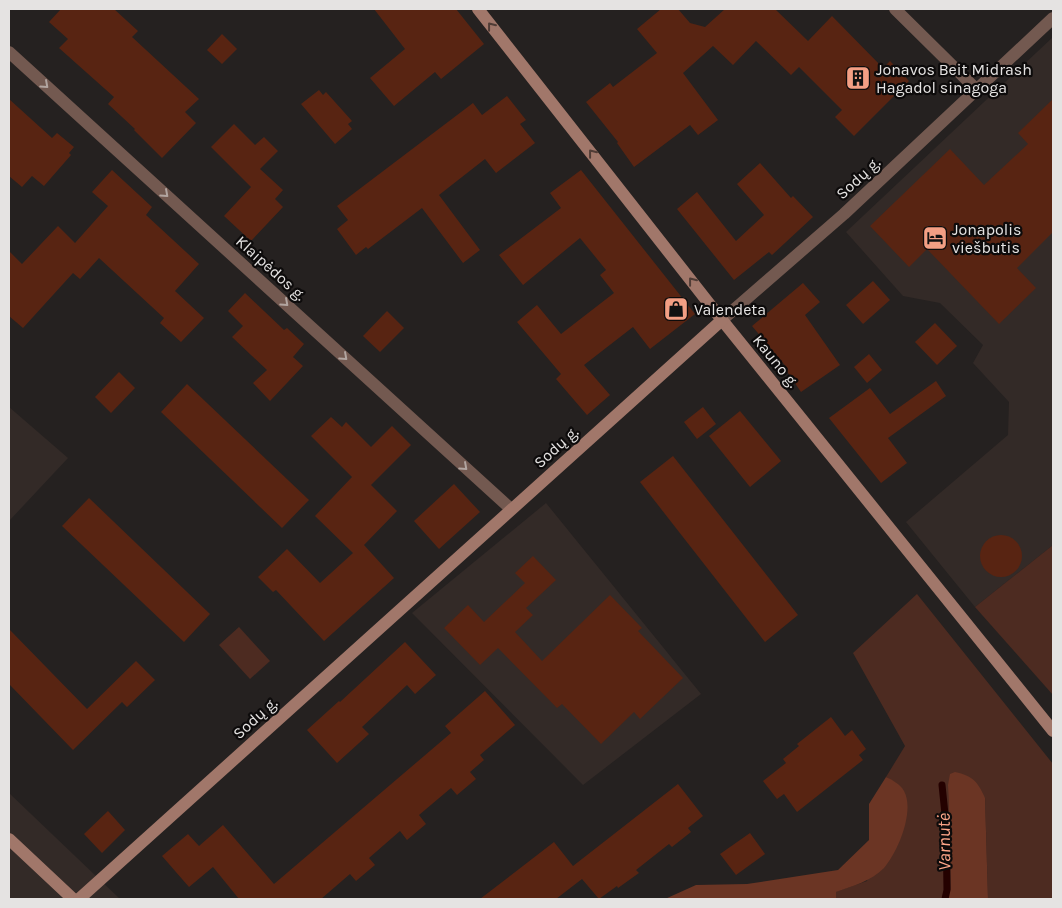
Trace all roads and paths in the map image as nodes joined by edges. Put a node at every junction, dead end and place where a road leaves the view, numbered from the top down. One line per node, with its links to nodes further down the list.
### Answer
1 (478, 9): 6 (main road, Kauno g., one-way to 1)
2 (895, 9): 5 (street)
3 (1053, 18): 5 (street, Sodų g.)
4 (9, 52): 7 (street, Klaipėdos g., one-way to 7)
5 (976, 89): 6 (street, Sodų g.)
6 (722, 320): 7 (main road, Sodų g.); 8 (main road, Kauno g.)
7 (511, 509): 11 (main road, Sodų g.)
8 (1053, 731)
9 (9, 838): 10 (main road)
10 (73, 899)
11 (79, 899)

